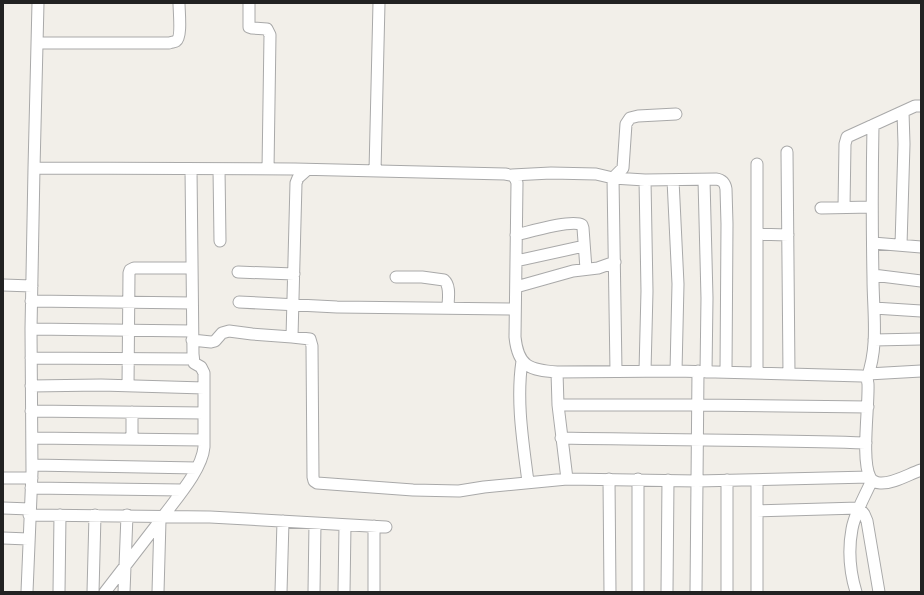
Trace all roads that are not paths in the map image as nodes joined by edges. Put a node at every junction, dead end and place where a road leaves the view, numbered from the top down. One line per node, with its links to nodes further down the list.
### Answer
1 (38, 3): 5 (street)
2 (179, 3): 5 (street)
3 (249, 3): 15 (street)
4 (379, 3): 17 (street)
5 (37, 43): 12 (street)
6 (921, 106): 7 (street)
7 (903, 112): 9 (street); 31 (street)
8 (676, 114): 19 (street)
9 (873, 125): 23 (street); 24 (street)
10 (788, 152): 28 (street)
11 (757, 164): 26 (street)
12 (34, 168): 13 (street); 44 (street)
13 (191, 169): 14 (street); 36 (street)
14 (219, 169): 15 (street); 29 (street)
15 (268, 169): 16 (street)
16 (307, 170): 17 (street); 39 (street)
17 (375, 171): 18 (street)
18 (512, 175): 19 (street); 27 (street)
19 (613, 178): 20 (street); 35 (street)
20 (645, 180): 21 (street); 66 (street)
21 (673, 180): 22 (street); 67 (street)
22 (704, 180): 68 (street); 71 (street)
23 (844, 207): 24 (street); 25 (street)
24 (872, 207): 30 (street)
25 (821, 208)
26 (758, 234): 28 (street); 72 (street)
27 (516, 235): 32 (street); 34 (street)
28 (788, 235): 73 (street)
29 (220, 241)
30 (873, 243): 31 (street); 40 (street)
31 (901, 245): 33 (street)
32 (584, 246): 34 (street); 37 (street)
33 (921, 247)
34 (516, 261): 45 (street)
35 (615, 262): 37 (street); 65 (street)
36 (191, 268): 47 (street); 49 (street)
37 (586, 269): 45 (street)
38 (238, 272): 39 (street)
39 (294, 274): 50 (street)
40 (873, 275): 42 (street); 53 (street)
41 (396, 277): 51 (street)
42 (921, 280)
43 (3, 285): 44 (street)
44 (32, 286): 46 (street)
45 (516, 287): 52 (street)
46 (31, 301): 47 (street); 55 (street)
47 (129, 302): 49 (street); 56 (street)
48 (239, 302): 50 (street)
49 (192, 303): 57 (street)
50 (293, 304): 51 (street); 58 (street)
51 (448, 307): 52 (street)
52 (515, 308): 64 (street)
53 (874, 308): 54 (street); 60 (street)
54 (921, 311)
55 (31, 329): 56 (street); 61 (street)
56 (129, 330): 57 (street); 62 (street)
57 (192, 336): 58 (street); 63 (street)
58 (292, 337): 102 (street)
59 (921, 339): 60 (street)
60 (874, 340): 74 (street)
61 (31, 358): 62 (street); 75 (street)
62 (129, 359): 63 (street); 76 (street)
63 (193, 359): 77 (street)
64 (522, 361): 70 (street); 102 (street)
65 (616, 371): 66 (street); 70 (street)
66 (645, 371): 67 (street)
67 (676, 371): 68 (street)
68 (702, 371): 71 (street); 79 (street)
69 (921, 371): 74 (street)
70 (557, 372): 78 (street)
71 (726, 372): 72 (street)
72 (757, 373): 73 (street)
73 (789, 374): 74 (street)
74 (868, 376): 80 (street)
75 (31, 386): 76 (street); 81 (street)
76 (128, 386): 77 (street)
77 (204, 388): 83 (street)
78 (558, 405): 79 (street); 85 (street)
79 (698, 405): 80 (street); 88 (street)
80 (868, 407): 89 (street)
81 (31, 411): 82 (street); 84 (street)
82 (132, 412): 83 (street); 86 (street)
83 (204, 413): 87 (street)
84 (32, 438): 86 (street); 90 (street)
85 (561, 438): 88 (street); 94 (street)
86 (132, 439): 87 (street)
87 (204, 440): 91 (street)
88 (698, 441): 89 (street); 101 (street)
89 (866, 443): 97 (street)
90 (32, 465): 91 (street); 103 (street)
91 (197, 468): 104 (street)
92 (921, 470): 97 (street)
93 (3, 478): 103 (street)
94 (567, 479): 95 (street); 102 (street)
95 (610, 479): 96 (street); 131 (street)
96 (638, 479): 98 (street); 132 (street)
97 (871, 479): 100 (street); 106 (street)
98 (668, 480): 101 (street); 133 (street)
99 (727, 480): 100 (street); 101 (street); 135 (street)
100 (757, 480): 107 (street)
101 (698, 481): 134 (street)
102 (528, 482)
103 (31, 483): 104 (street); 108 (street)
104 (182, 490): 112 (street)
105 (3, 508): 108 (street)
106 (859, 508): 107 (street); 137 (street); 138 (street)
107 (757, 511): 136 (street)
108 (30, 512): 109 (street); 119 (street)
109 (60, 515): 110 (street); 122 (street)
110 (95, 515): 111 (street); 123 (street)
111 (127, 515): 112 (street); 120 (street)
112 (162, 518): 113 (street); 120 (street); 126 (street)
113 (283, 521): 114 (street); 127 (street)
114 (315, 523): 115 (street); 128 (street)
115 (344, 525): 116 (street); 129 (street)
116 (374, 526): 117 (street); 130 (street)
117 (386, 527)
118 (3, 538): 119 (street)
119 (28, 539): 121 (street)
120 (125, 566): 124 (street); 125 (street)
121 (26, 592)
122 (59, 592)
123 (93, 592)
124 (105, 592)
125 (124, 592)
126 (158, 592)
127 (281, 592)
128 (314, 592)
129 (344, 592)
130 (374, 592)
131 (610, 592)
132 (638, 592)
133 (666, 592)
134 (696, 592)
135 (727, 592)
136 (757, 592)
137 (856, 592)
138 (879, 592)

